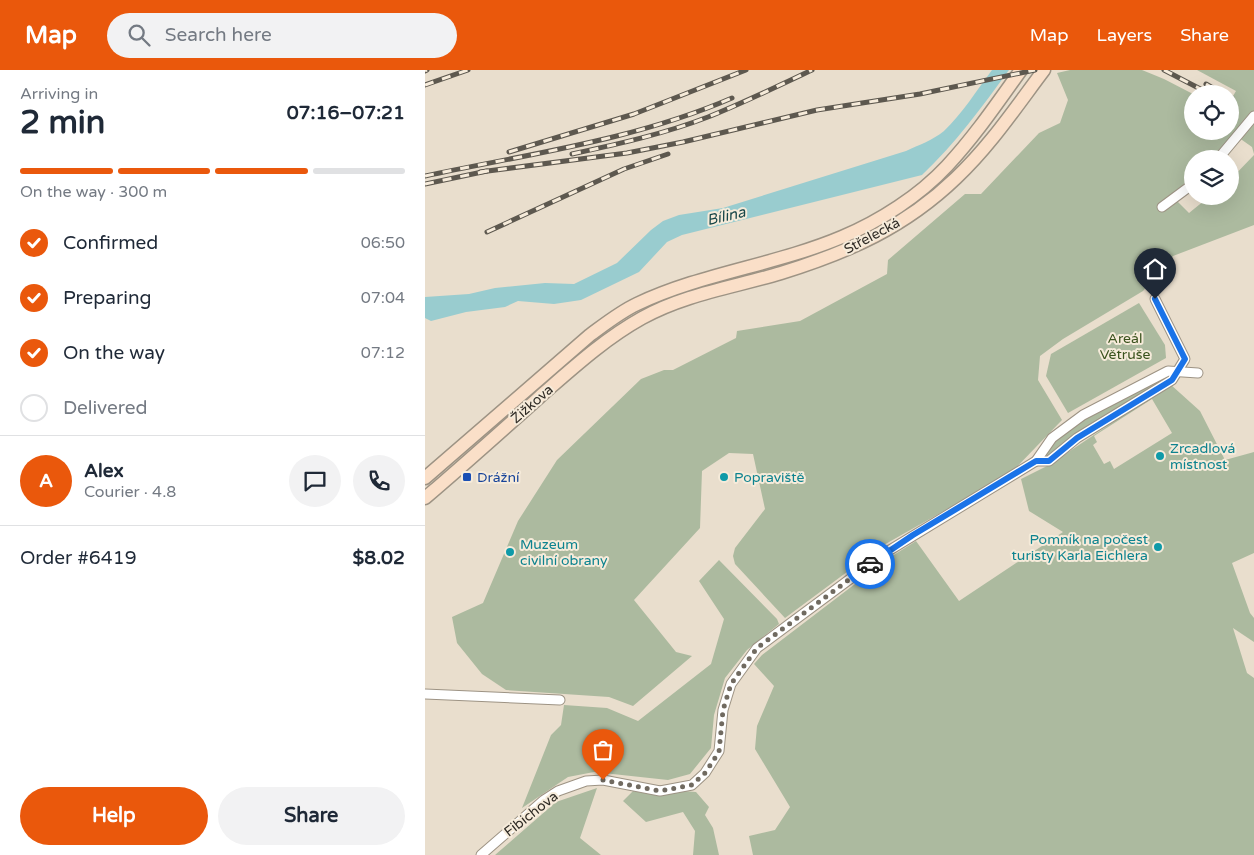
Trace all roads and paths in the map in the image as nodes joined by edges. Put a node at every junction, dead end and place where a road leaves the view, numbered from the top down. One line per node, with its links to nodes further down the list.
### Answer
1 (1021, 70): 8 (main road, Střelecká)
2 (1044, 70): 9 (main road, Střelecká)
3 (1254, 116): 4 (street)
4 (1226, 150)
5 (1184, 191): 6 (street)
6 (1162, 207)
7 (1155, 299): 10 (street)
8 (636, 304): 13 (main road, Žižkova)
9 (644, 317): 14 (main road, Žižkova)
10 (1176, 372): 11 (street, Fibichova); 12 (street, Fibichova); 12 (street, Fibichova)
11 (1198, 373)
12 (1036, 461): 17 (street, Fibichova)
13 (425, 478)
14 (425, 498)
15 (425, 694): 16 (street)
16 (560, 700)
17 (481, 855)

